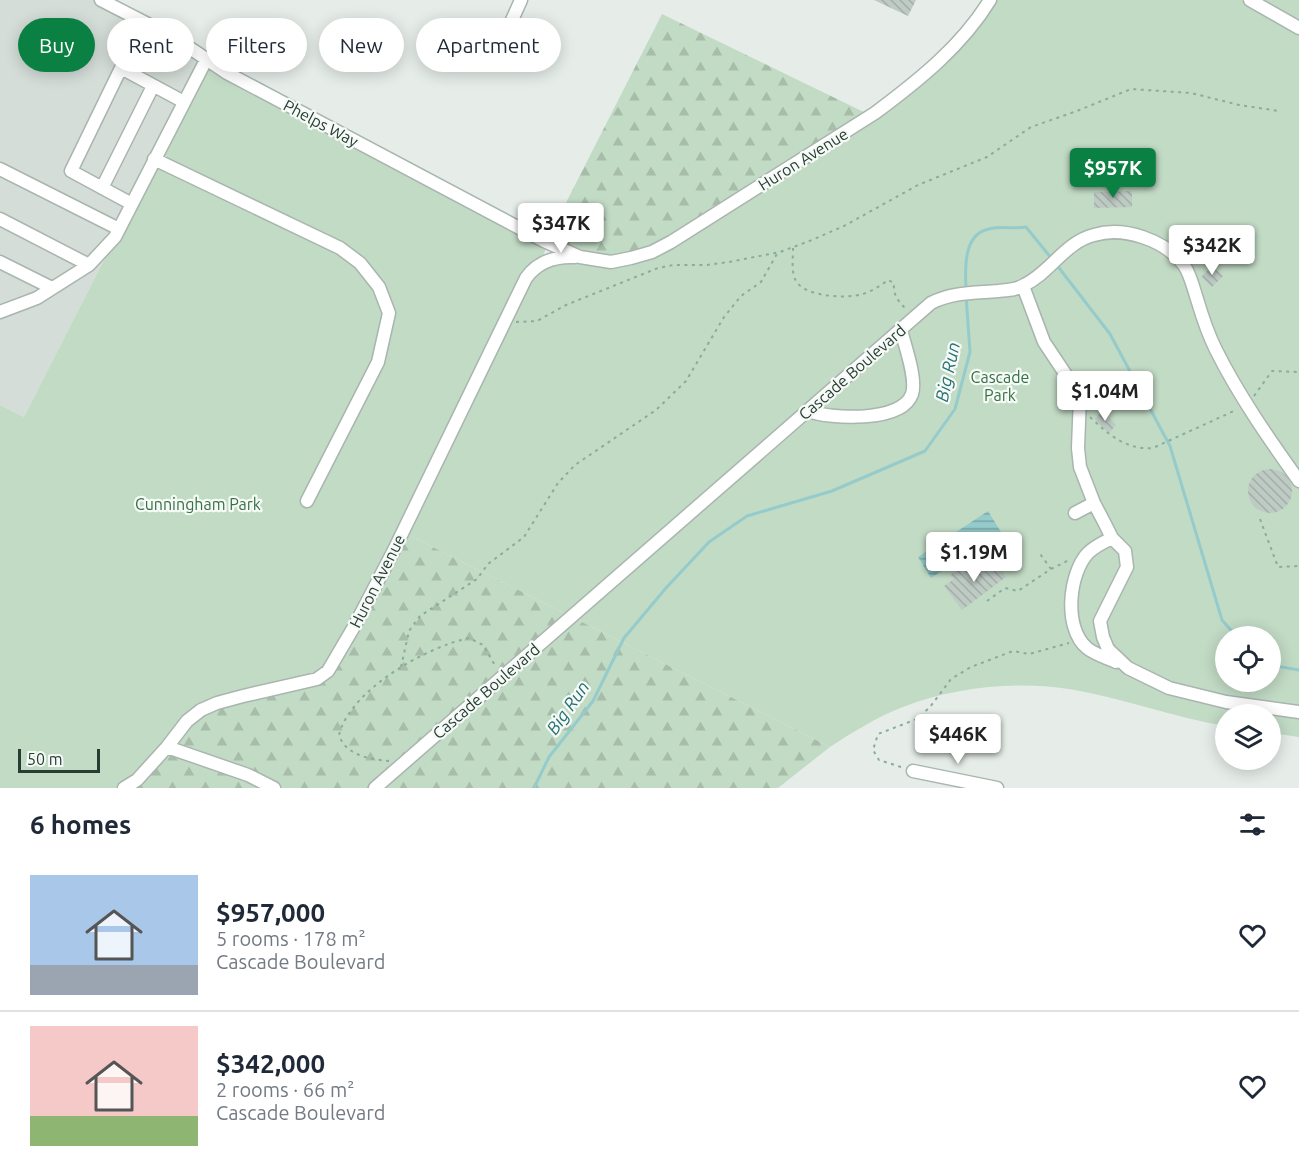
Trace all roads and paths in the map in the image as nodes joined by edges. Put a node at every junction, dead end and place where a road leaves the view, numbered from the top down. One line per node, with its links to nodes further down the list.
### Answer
1 (101, 0): 7 (street, Phelps Way)
2 (522, 0): 5 (street)
3 (990, 0): 22 (street, Huron Avenue)
4 (1250, 0): 6 (street)
5 (513, 18)
6 (1299, 28)
7 (206, 57)
8 (206, 60): 11 (street)
9 (227, 72): 19 (street, Phelps Way)
10 (153, 86): 11 (street); 15 (street); 15 (street)
11 (184, 102): 13 (street)
12 (1279, 111): 20 (path)
13 (154, 159): 16 (street); 37 (street)
14 (0, 169): 18 (street)
15 (102, 188): 16 (street)
16 (132, 204): 18 (street)
17 (0, 219): 24 (street)
18 (119, 229): 24 (street)
19 (543, 240): 22 (street, Huron Avenue); 25 (street)
20 (794, 247): 21 (path); 29 (path)
21 (777, 252): 30 (path); 48 (path)
22 (582, 257): 25 (street, Huron Avenue)
23 (0, 262): 27 (street)
24 (89, 265): 27 (street)
25 (537, 266): 30 (street, Huron Avenue)
26 (1023, 286): 29 (street, Cascade Boulevard); 33 (street, Cascade Boulevard); 34 (street)
27 (52, 288): 28 (street)
28 (0, 312)
29 (914, 318): 31 (street, Cascade Boulevard)
30 (505, 319): 52 (street, Huron Avenue)
31 (901, 330): 35 (street, Cascade Boulevard); 35 (street)
32 (1299, 372): 33 (path)
33 (1248, 404): 34 (path); 36 (street, Cascade Boulevard)
34 (1080, 406): 38 (street)
35 (808, 411): 50 (street, Cascade Boulevard)
36 (1299, 481)
37 (308, 501)
38 (1094, 503): 39 (street); 41 (street)
39 (1075, 513)
40 (1260, 519): 44 (path)
41 (1112, 538): 43 (street); 49 (street)
42 (1038, 551): 45 (path)
43 (1083, 560): 45 (path); 47 (street)
44 (1299, 566)
45 (1051, 569): 46 (path)
46 (987, 601)
47 (1080, 639): 49 (street); 54 (path)
48 (401, 667): 50 (path); 53 (path)
49 (1128, 668): 51 (street)
50 (502, 678): 57 (street, Cascade Boulevard)
51 (1299, 712)
52 (167, 747): 55 (street, Huron Avenue); 56 (street)
53 (397, 762)
54 (913, 771): 58 (street)
55 (124, 788)
56 (274, 788)
57 (375, 788)
58 (997, 788)

